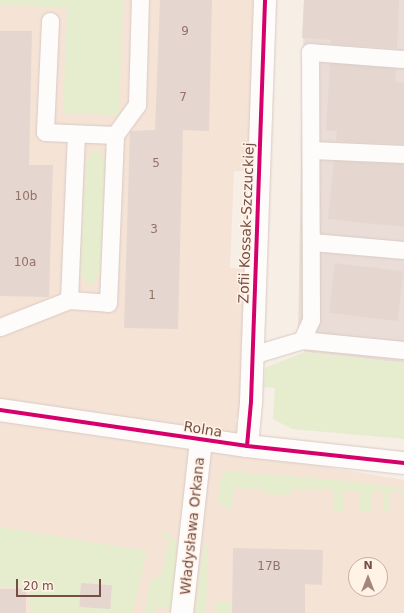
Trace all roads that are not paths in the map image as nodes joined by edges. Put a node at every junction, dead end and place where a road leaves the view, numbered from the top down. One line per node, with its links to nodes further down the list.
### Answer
1 (140, 0): 6 (lane)
2 (265, 0): 15 (street, Zofii Kossak-Szczuckiej)
3 (50, 21): 5 (lane)
4 (404, 59): 7 (lane)
5 (76, 134): 6 (lane); 11 (lane)
6 (115, 135): 11 (lane)
7 (312, 150): 8 (lane); 9 (lane)
8 (404, 154)
9 (312, 242): 10 (lane); 13 (lane)
10 (404, 250)
11 (68, 300): 12 (lane)
12 (0, 327)
13 (302, 340): 14 (lane); 15 (lane)
14 (404, 350)
15 (252, 355): 18 (street, Zofii Kossak-Szczuckiej)
16 (0, 410): 17 (street, Rolna)
17 (201, 440): 18 (street, Rolna); 20 (street, Władysława Orkana)
18 (247, 446): 19 (street, Rolna)
19 (404, 463)
20 (182, 613)

